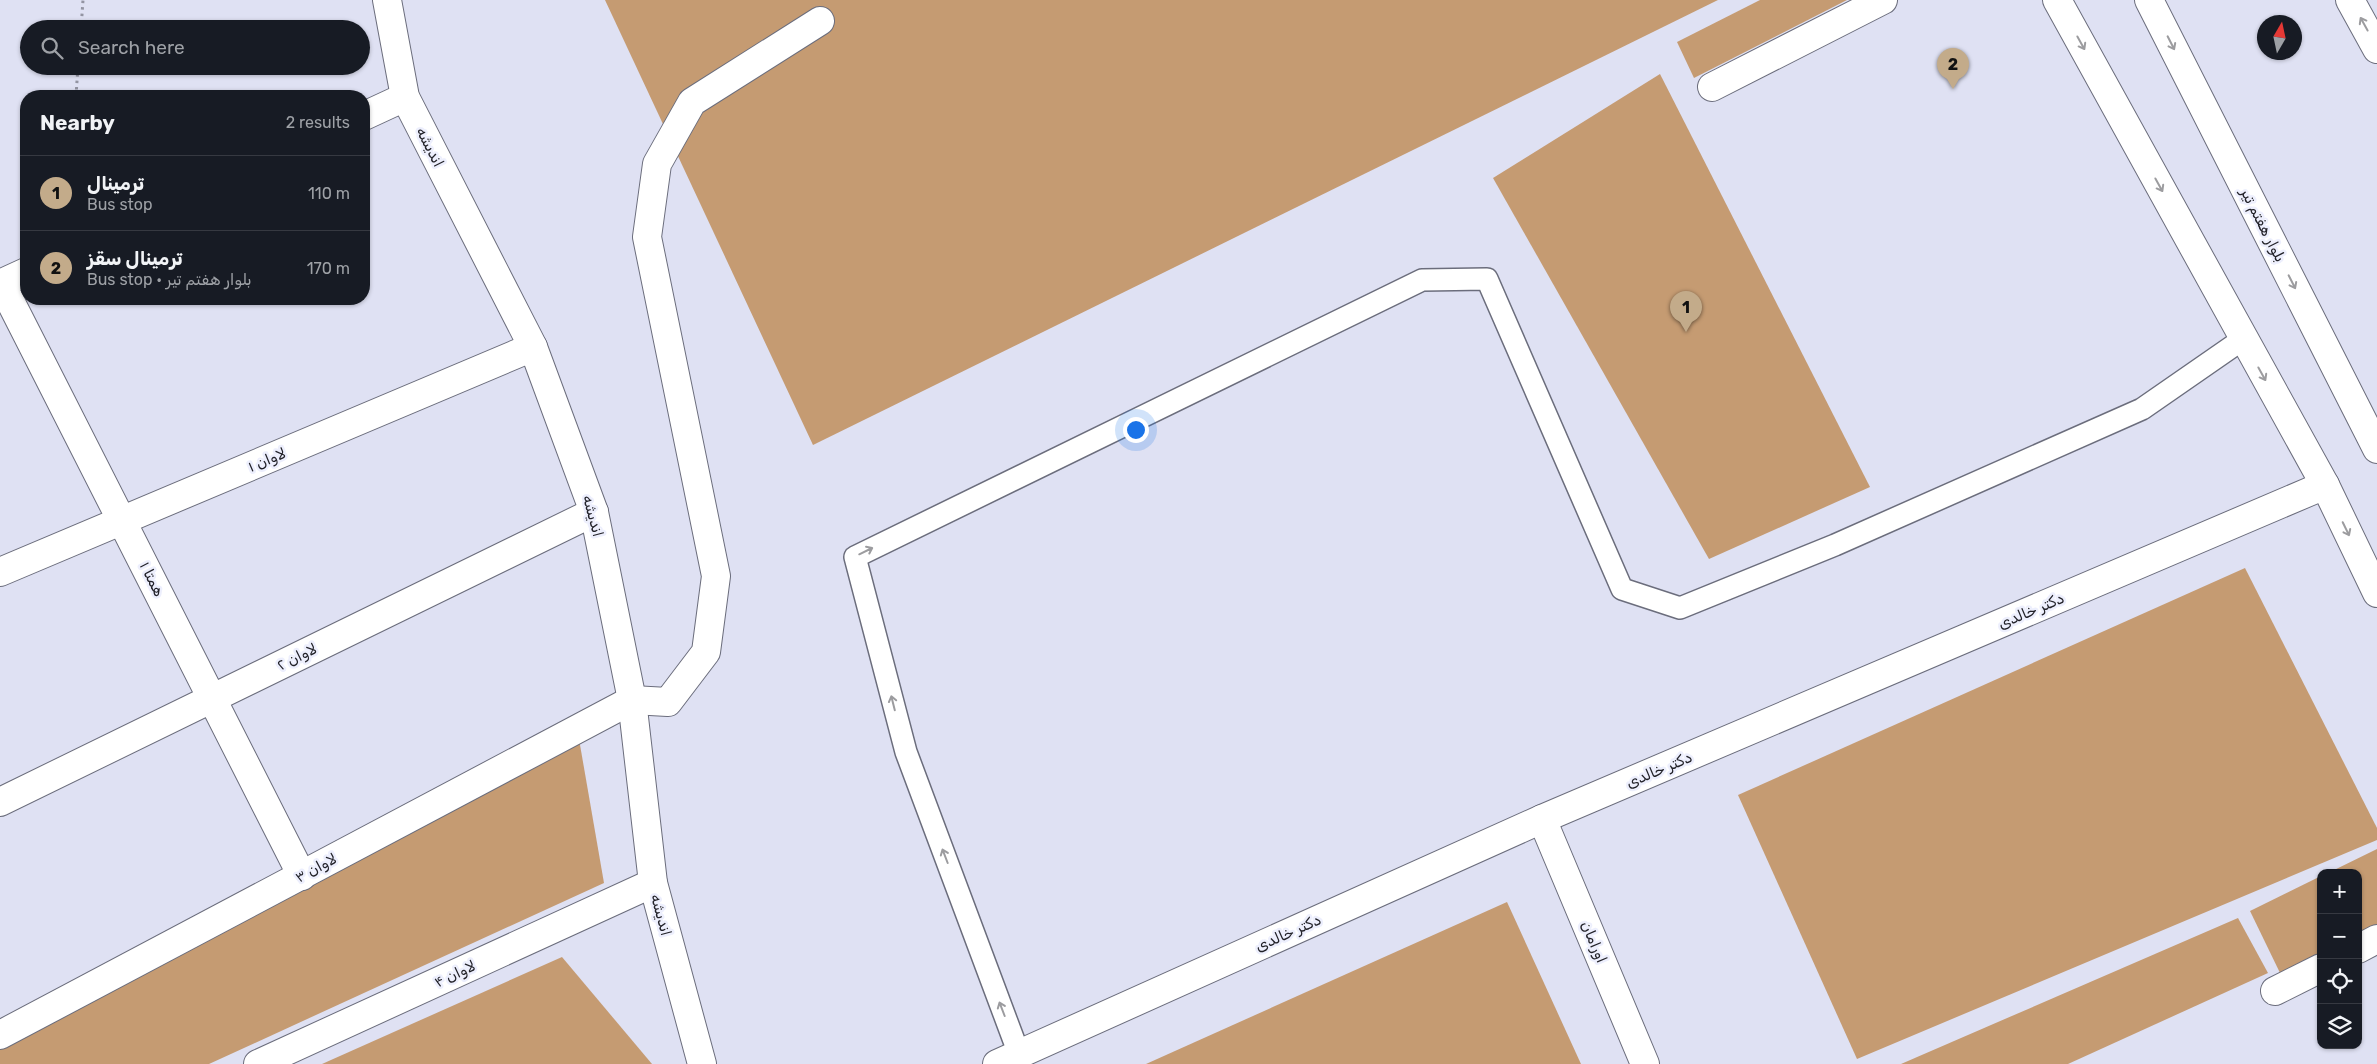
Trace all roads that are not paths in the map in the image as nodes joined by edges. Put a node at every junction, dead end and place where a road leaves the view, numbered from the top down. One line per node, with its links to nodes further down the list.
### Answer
1 (387, 0): 9 (street, اندیشه)
2 (1883, 0): 8 (street)
3 (2057, 0): 14 (street, one-way to 14)
4 (2149, 0): 16 (street, بلوار هفتم تیر, one-way to 16)
5 (2350, 0): 7 (street, one-way to 5)
6 (820, 21): 23 (street)
7 (2377, 49)
8 (1712, 87)
9 (405, 97): 10 (street); 15 (street, اندیشه)
10 (370, 113)
11 (20, 269): 13 (street)
12 (20, 273): 13 (street)
13 (0, 277): 19 (street, همتا ۱)
14 (2242, 339): 17 (street, one-way to 17); 33 (lane, one-way to 14)
15 (533, 347): 18 (street, اندیشه); 19 (street, لاوان ۱)
16 (2377, 449)
17 (2325, 485): 21 (street, one-way to 21); 25 (street, دکتر خالدی)
18 (594, 512): 22 (street, لاوان ۲); 23 (street, اندیشه)
19 (122, 521): 20 (street, لاوان ۱); 22 (street, همتا ۱)
20 (0, 572)
21 (2377, 593)
22 (212, 698): 24 (street, لاوان ۲); 26 (street, همتا ۱)
23 (632, 700): 26 (street, لاوان ۳); 27 (street, اندیشه)
24 (0, 802)
25 (1542, 819): 33 (street, دکتر خالدی); 36 (street, اورامان)
26 (302, 876): 32 (street, لاوان ۳)
27 (653, 883): 34 (street, لاوان ۴); 35 (street, اندیشه)
28 (2377, 939): 29 (street)
29 (2362, 946)
30 (2317, 970): 31 (street)
31 (2274, 992)
32 (0, 1035)
33 (1008, 1059)
34 (258, 1064)
35 (702, 1064)
36 (1645, 1064)

